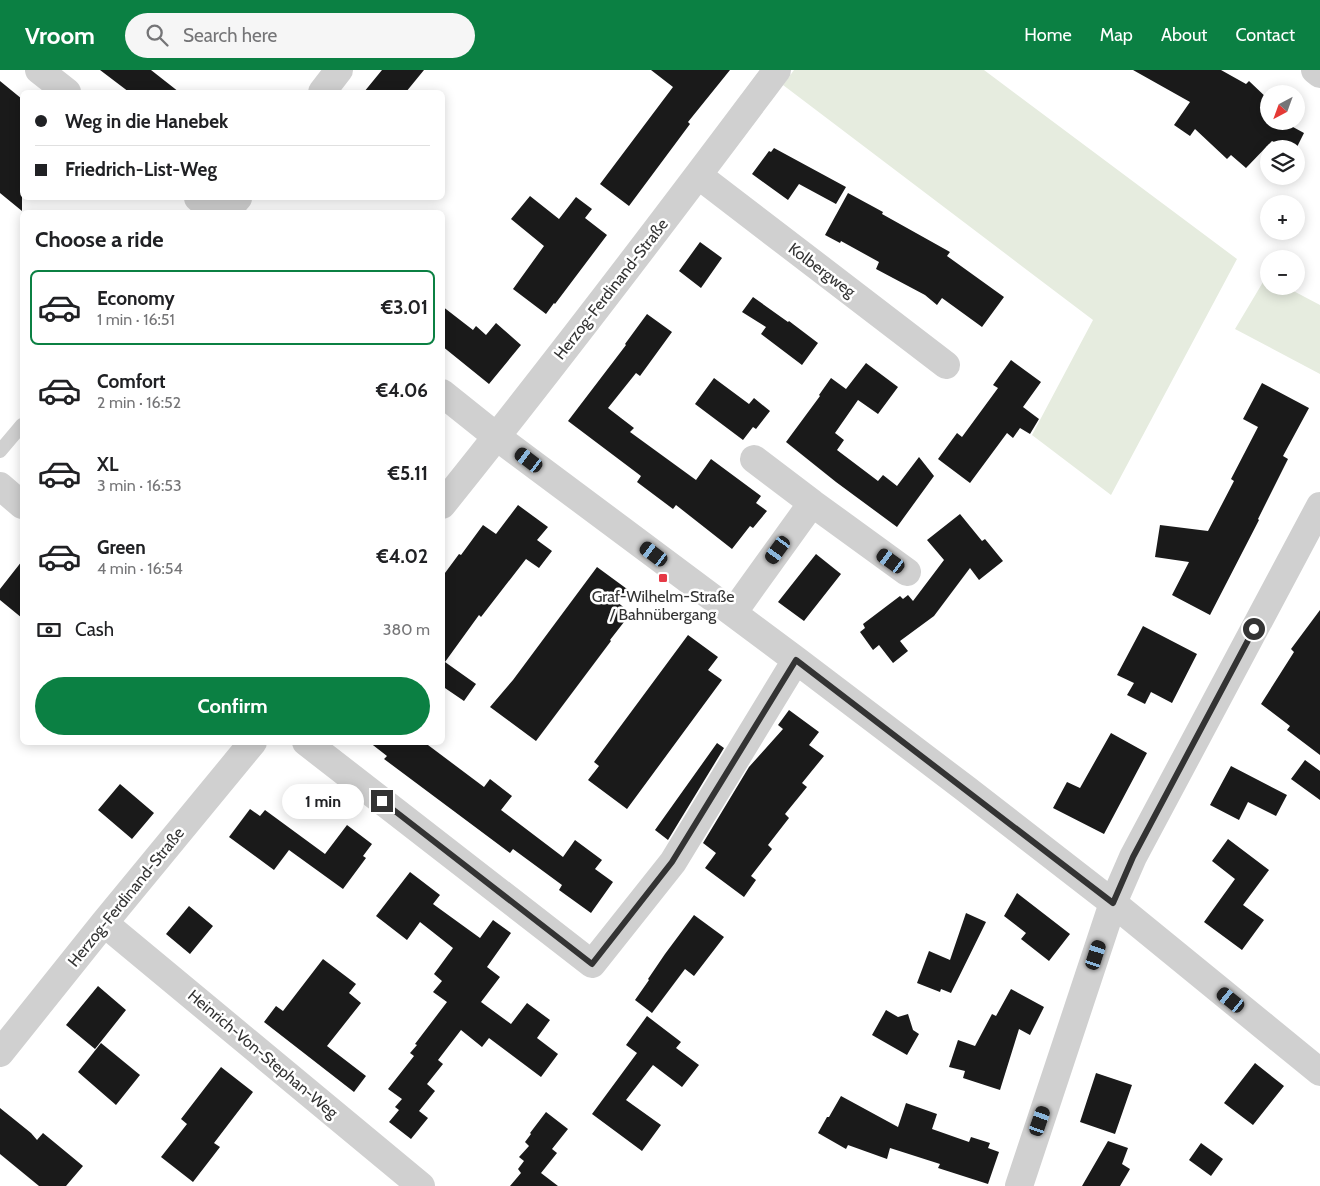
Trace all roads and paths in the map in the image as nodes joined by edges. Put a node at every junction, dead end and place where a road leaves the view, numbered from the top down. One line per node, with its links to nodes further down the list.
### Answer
1 (39, 70): 6 (street)
2 (339, 70): 7 (street)
3 (777, 70): 8 (street, Herzog-Ferdinand-Straße)
4 (1315, 70): 5 (street)
5 (1320, 74)
6 (64, 90)
7 (324, 90)
8 (698, 175): 11 (street, Kolbergweg); 14 (street, Herzog-Ferdinand-Straße)
9 (233, 200): 10 (street)
10 (212, 209)
11 (946, 365)
12 (445, 395): 14 (street)
13 (20, 427): 15 (lane)
14 (497, 437): 18 (street, Herzog-Ferdinand-Straße); 23 (street)
15 (0, 451)
16 (754, 459): 20 (street)
17 (0, 486): 19 (street)
18 (445, 502)
19 (20, 503)
20 (812, 503): 22 (street); 23 (street)
21 (1320, 506): 27 (street)
22 (907, 572)
23 (733, 613): 24 (street)
24 (796, 660): 26 (street); 27 (street)
25 (251, 745): 28 (street, Herzog-Ferdinand-Straße)
26 (310, 745)
27 (1113, 903): 30 (street); 32 (street)
28 (104, 923): 29 (street, Herzog-Ferdinand-Straße); 31 (street, Heinrich-Von-Stephan-Weg)
29 (0, 1053)
30 (1320, 1072)
31 (422, 1186)
32 (1019, 1186)

